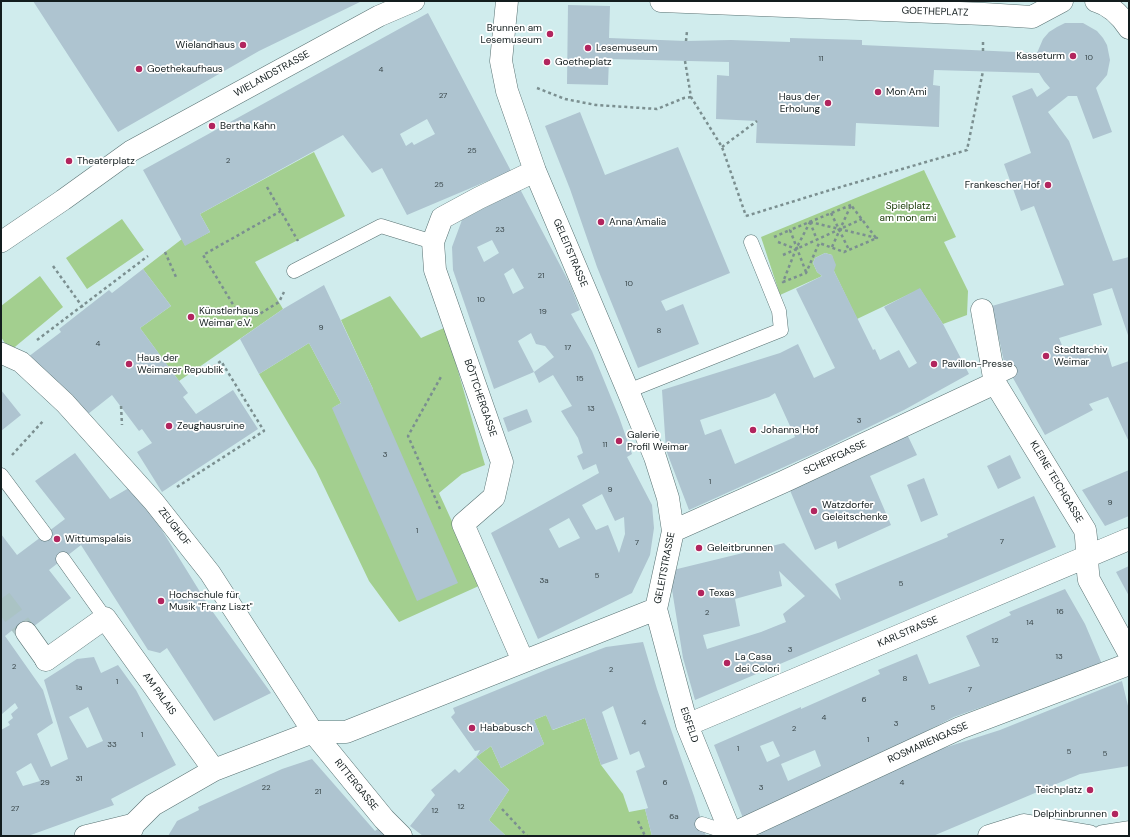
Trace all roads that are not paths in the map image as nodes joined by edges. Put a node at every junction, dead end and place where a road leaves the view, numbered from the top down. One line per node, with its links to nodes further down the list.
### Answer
1 (414, 1): 8 (street, WIELANDSTRASSE)
2 (507, 1): 7 (street, GELEITSTRASSE)
3 (661, 1): 4 (street, GOETHEPLATZ)
4 (1062, 1)
5 (1096, 1): 6 (street)
6 (1129, 28)
7 (535, 171): 9 (street, BÖTTCHERGASSE); 15 (street, GELEITSTRASSE)
8 (1, 242)
9 (433, 242): 11 (lane); 27 (street, BÖTTCHERGASSE)
10 (751, 242): 15 (lane)
11 (294, 271)
12 (982, 310): 14 (street, KLEINE TEICHGASSE)
13 (1, 353): 30 (street, ZEUGHOF)
14 (1000, 377): 17 (street, SCHERFGASSE); 20 (street, KLEINE TEICHGASSE)
15 (628, 391): 17 (street, GELEITSTRASSE)
16 (1, 475): 18 (lane)
17 (673, 531): 22 (street, GELEITSTRASSE)
18 (45, 534)
19 (1129, 539): 20 (street, KARLSTRASSE)
20 (1087, 555): 25 (street, KLEINE TEICHGASSE); 29 (street, KARLSTRASSE)
21 (63, 559): 23 (lane)
22 (656, 609): 27 (street, GELEITSTRASSE); 29 (street, EISFELD)
23 (105, 618): 26 (street); 31 (street, AM PALAIS)
24 (26, 632): 26 (street)
25 (1129, 653)
26 (46, 660)
27 (523, 661): 30 (street, GELEITSTRASSE)
28 (1129, 664): 35 (street, ROSMARIENGASSE)
29 (687, 725): 35 (street, EISFELD)
30 (313, 732): 31 (street); 37 (street, RITTERGASSE)
31 (214, 770): 33 (street)
32 (702, 824): 35 (lane)
33 (132, 830): 36 (street)
34 (1129, 832): 40 (street)
35 (732, 835)
36 (85, 836)
37 (401, 836)
38 (989, 836): 39 (street)
39 (1089, 836)
40 (1103, 836)

